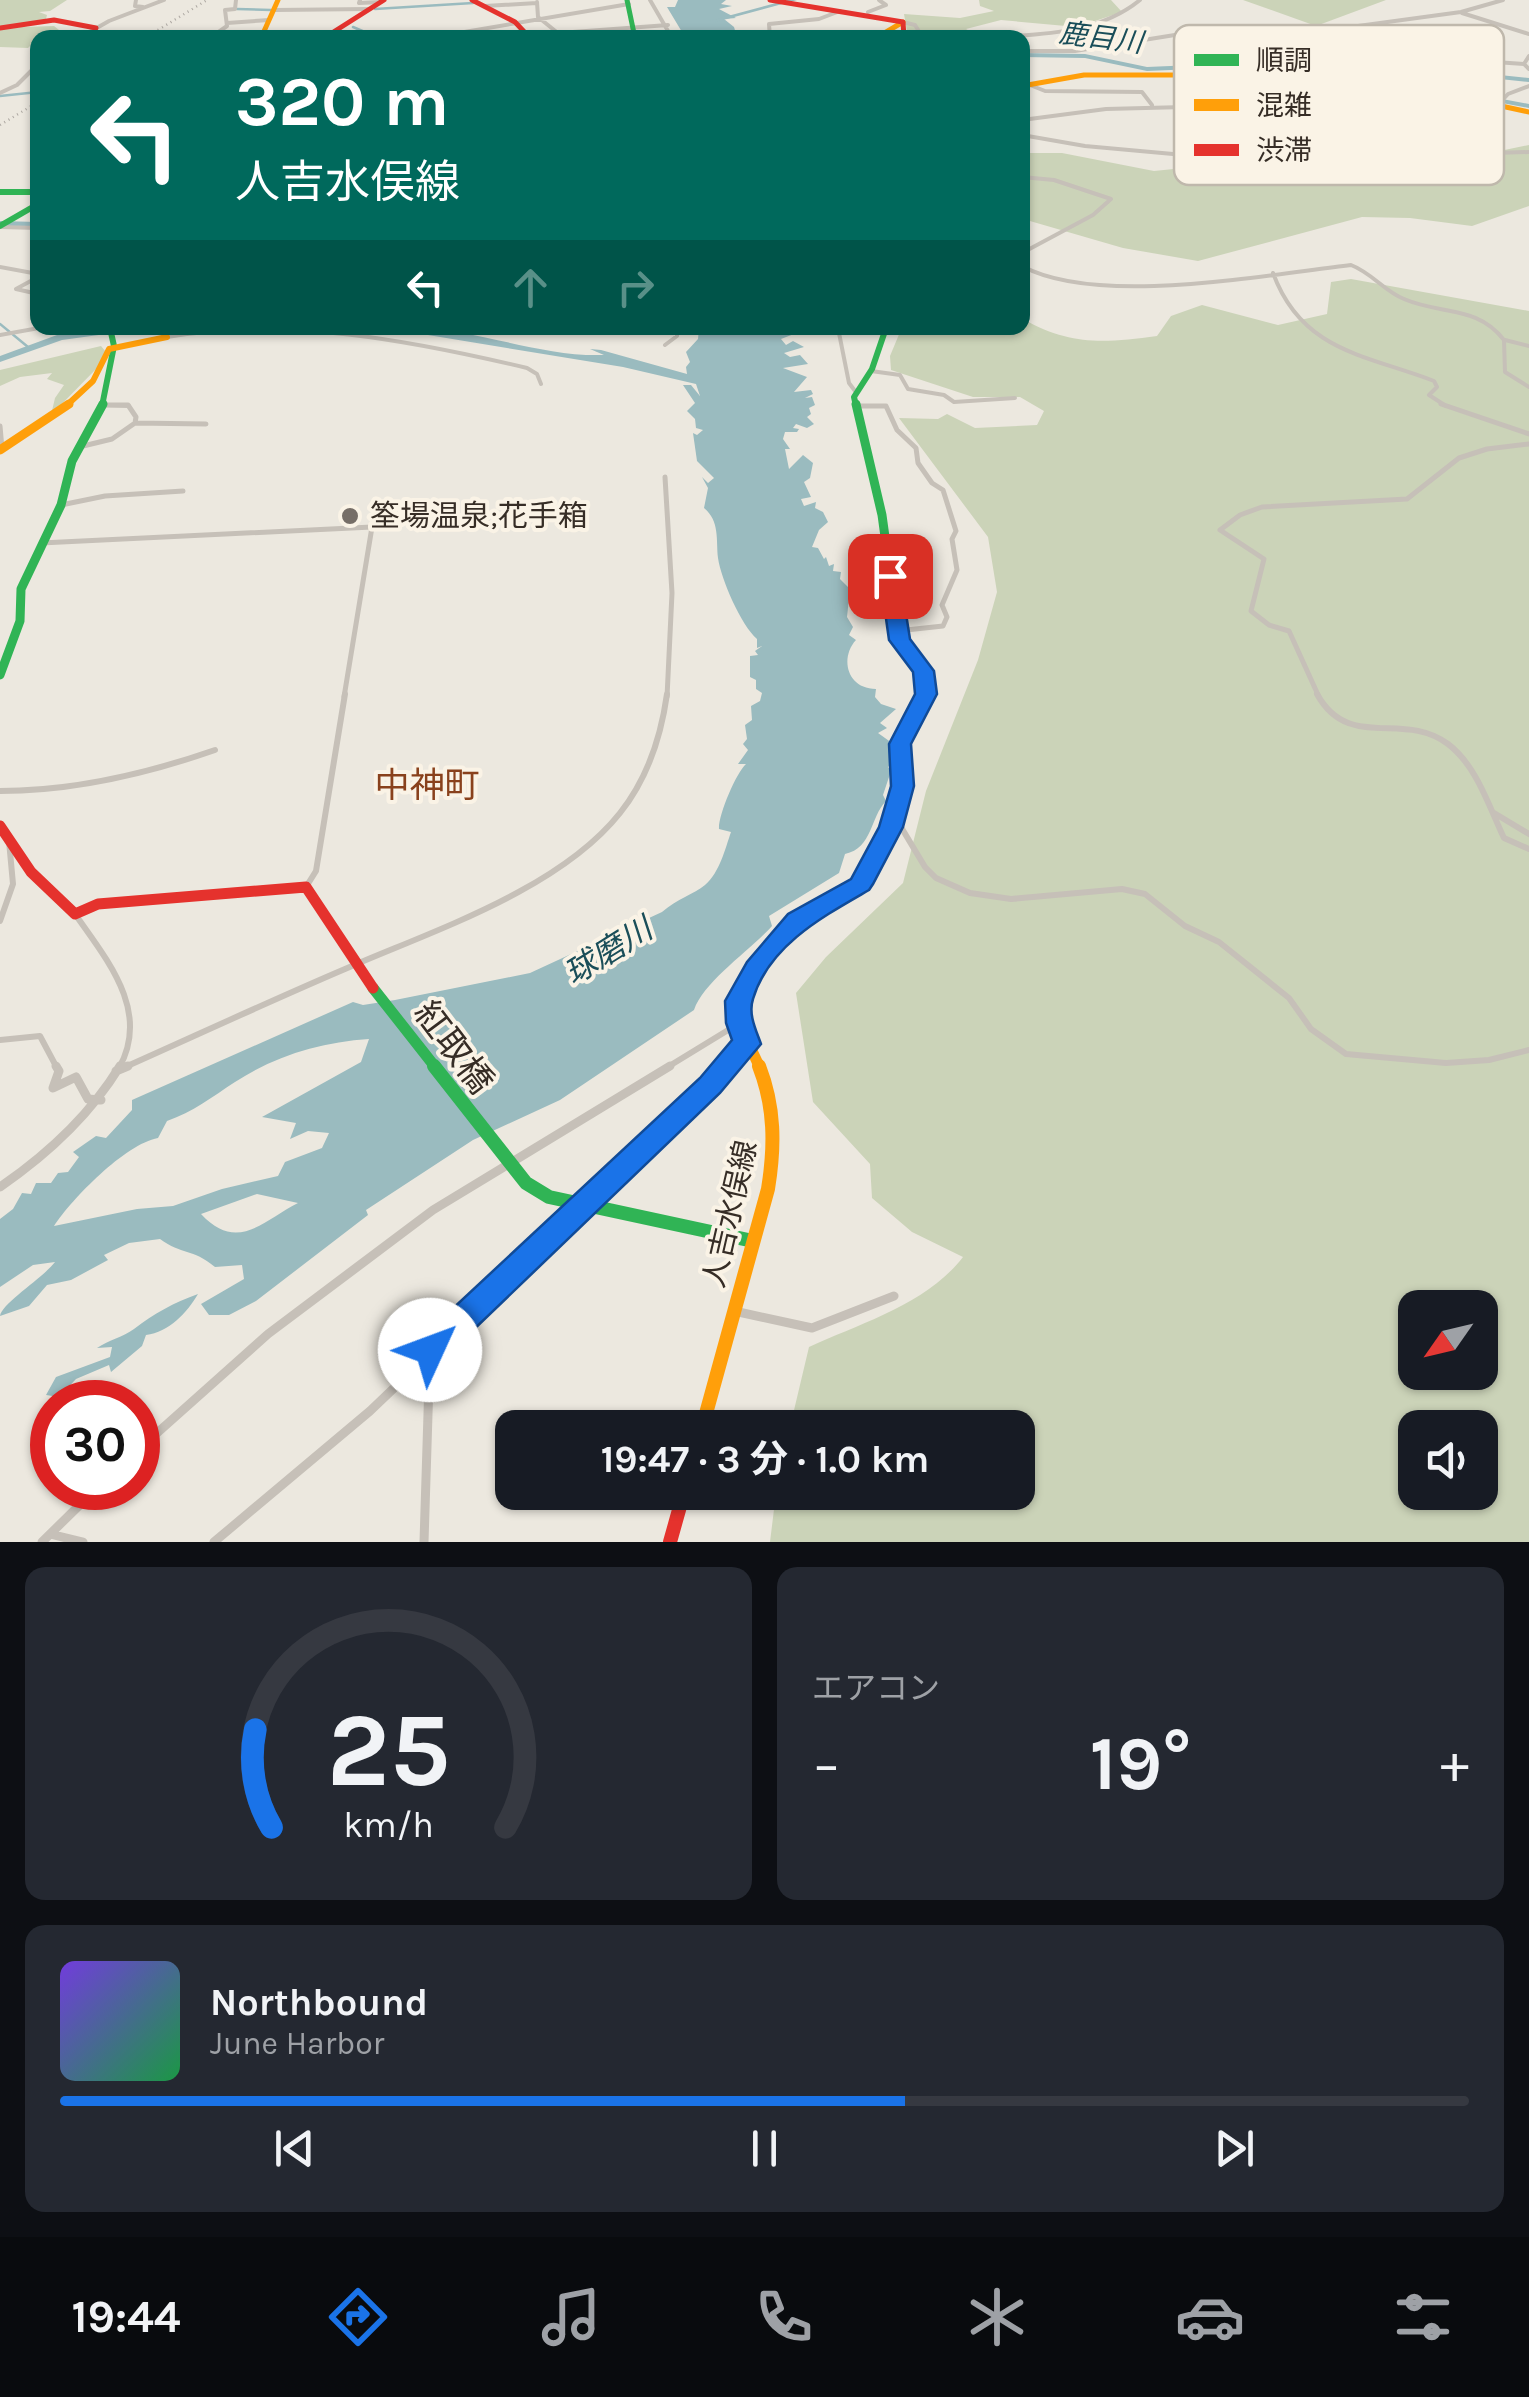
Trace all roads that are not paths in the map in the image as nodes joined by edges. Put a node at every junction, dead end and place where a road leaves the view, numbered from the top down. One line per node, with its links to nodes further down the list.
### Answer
1 (136, 0): 15 (street)
2 (164, 0): 15 (street)
3 (236, 0): 23 (street)
4 (472, 0): 14 (main road)
5 (650, 0): 24 (street)
6 (880, 0): 18 (street)
7 (1140, 0): 43 (street)
8 (1503, 0): 19 (street)
9 (383, 1): 13 (main road)
10 (537, 1): 14 (street); 20 (street)
11 (628, 2): 20 (street); 36 (main road)
12 (779, 2): 17 (main road)
13 (365, 5): 16 (street); 32 (main road)
14 (485, 6): 21 (main road)
15 (144, 8): 29 (street)
16 (274, 10): 23 (street)
17 (840, 11): 18 (main road); 39 (street)
18 (868, 12): 22 (main road)
19 (1461, 12): 25 (street); 26 (street)
20 (538, 17): 21 (street); 35 (street)
21 (515, 22): 33 (street); 34 (main road)
22 (903, 22): 40 (main road); 41 (main road); 42 (street)
23 (228, 23): 31 (street)
24 (668, 25): 37 (street); 38 (street)
25 (1365, 25)
26 (1501, 25)
27 (1504, 26): 44 (street)
28 (0, 28): 29 (main road)
29 (96, 28): 30 (street)
30 (93, 30)
31 (220, 30)
32 (334, 30)
33 (471, 30)
34 (522, 30)
35 (554, 30)
36 (634, 30)
37 (644, 30)
38 (670, 30)
39 (769, 30)
40 (884, 30)
41 (904, 30)
42 (919, 30)
43 (1030, 34)
44 (1529, 34)
45 (1174, 36): 46 (street)
46 (1030, 51)
47 (1529, 56): 49 (street)
48 (1504, 62): 49 (street)
49 (1524, 64): 50 (street)
50 (1529, 69)
51 (1174, 70): 53 (main road)
52 (30, 72): 56 (street)
53 (1030, 84)
54 (1030, 86): 59 (street)
55 (1529, 86): 57 (street)
56 (0, 92)
57 (1504, 96)
58 (1174, 105): 59 (street)
59 (1152, 106): 62 (street)
60 (1504, 106): 61 (main road)
61 (1529, 112)
62 (1030, 119)
63 (1030, 136): 65 (street)
64 (1529, 152): 66 (street)
65 (1174, 153)
66 (1504, 153)
67 (1030, 178): 73 (street)
68 (0, 192): 69 (main road)
69 (30, 192)
70 (30, 209): 71 (main road)
71 (0, 226): 72 (street)
72 (30, 228)
73 (1030, 249)
74 (0, 267): 76 (street)
75 (1030, 270): 77 (street)
76 (30, 273)
77 (1273, 273): 89 (street); 103 (street)
78 (30, 280): 79 (street)
79 (30, 292)
80 (30, 330): 81 (street)
81 (0, 335)
82 (112, 335): 91 (main road)
83 (188, 335): 88 (street)
84 (340, 335): 94 (street)
85 (677, 335): 90 (street)
86 (839, 335): 96 (street)
87 (884, 335): 93 (main road)
88 (167, 337): 91 (main road)
89 (1504, 340): 92 (street); 95 (street)
90 (665, 345)
91 (114, 346): 98 (main road); 105 (main road)
92 (1529, 346)
93 (871, 371): 96 (main road); 97 (street)
94 (542, 384)
95 (1529, 387)
96 (855, 390): 99 (main road)
97 (1016, 398)
98 (103, 405): 100 (street); 106 (main road)
99 (856, 406): 111 (main road); 111 (street)
100 (135, 423): 101 (street); 106 (street)
101 (206, 424)
102 (0, 426): 105 (street)
103 (1529, 434)
104 (1529, 444): 115 (street)
105 (1, 447)
106 (78, 447): 109 (main road)
107 (664, 477): 124 (street)
108 (183, 492): 109 (street)
109 (61, 505): 110 (main road)
110 (41, 543): 112 (main road); 121 (street)
111 (898, 630): 116 (main road)
112 (0, 675)
113 (215, 750): 114 (street)
114 (0, 791)
115 (1494, 812): 118 (street); 120 (street)
116 (894, 816): 125 (main road); 128 (street)
117 (0, 826): 119 (main road)
118 (1529, 834)
119 (9, 842): 122 (main road); 123 (street)
120 (1529, 849)
121 (306, 887): 122 (main road); 124 (main road, 紅取橋)
122 (75, 914): 129 (street)
123 (0, 921)
124 (358, 967): 129 (street); 131 (main road, 紅取橋)
125 (740, 1023): 127 (main road, 人吉水俣線); 131 (street)
126 (0, 1040): 130 (street)
127 (748, 1044): 133 (street); 134 (main road, 人吉水俣線)
128 (1529, 1050)
129 (116, 1071): 130 (street)
130 (100, 1100): 132 (street)
131 (506, 1161): 133 (main road, 紅取橋); 139 (street)
132 (0, 1188)
133 (586, 1205): 134 (main road, 紅取橋); 137 (street)
134 (753, 1240): 136 (main road, 人吉水俣線)
135 (894, 1296): 136 (street)
136 (734, 1312): 138 (main road, 人吉水俣線)
137 (430, 1350): 144 (street); 145 (street)
138 (707, 1410)
139 (160, 1431)
140 (75, 1510): 142 (street)
141 (679, 1510): 146 (main road)
142 (46, 1538): 143 (street)
143 (83, 1542)
144 (214, 1542)
145 (424, 1542)
146 (670, 1542)

